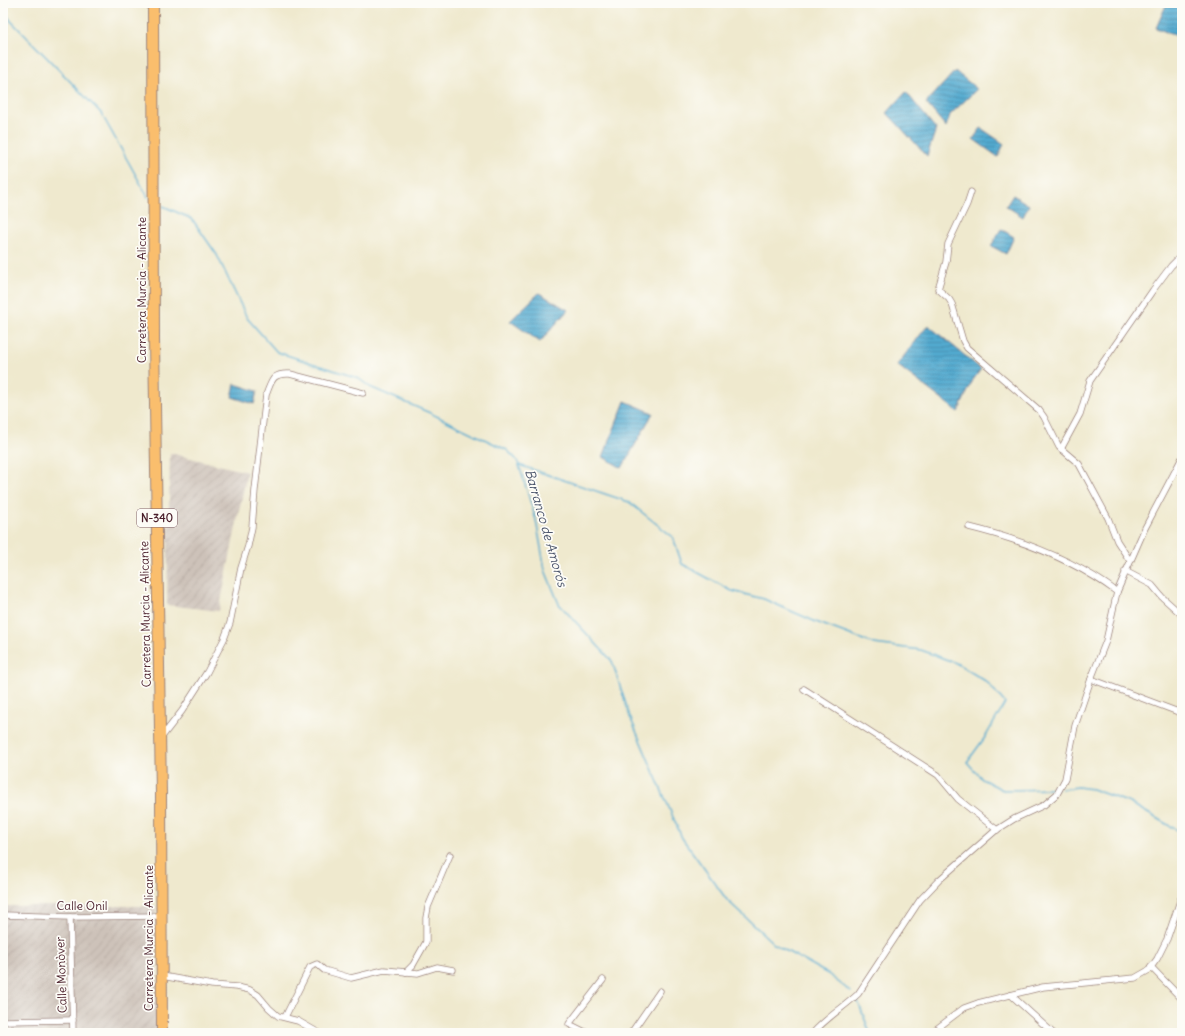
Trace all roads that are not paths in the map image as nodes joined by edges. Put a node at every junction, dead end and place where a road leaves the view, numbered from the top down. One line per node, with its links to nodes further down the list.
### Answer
1 (153, 3): 15 (highway, Carretera Murcia - Alicante / N-340)
2 (971, 192): 5 (street)
3 (1182, 255): 5 (street)
4 (363, 393): 15 (street)
5 (1060, 449): 8 (street)
6 (1182, 458): 8 (street)
7 (969, 527): 10 (street)
8 (1130, 561): 9 (street)
9 (1125, 571): 10 (street); 11 (street)
10 (1117, 592): 12 (street)
11 (1181, 612)
12 (1091, 679): 14 (street); 16 (street)
13 (804, 689): 16 (street)
14 (1180, 712)
15 (160, 740): 21 (highway, Carretera Murcia - Alicante / N-340)
16 (997, 830): 39 (street)
17 (450, 855): 25 (street)
18 (1182, 895): 19 (street)
19 (1180, 909): 23 (street)
20 (3, 915): 22 (street, Calle Onil)
21 (161, 916): 22 (street, Calle Onil); 26 (highway, Carretera Murcia - Alicante / N-340)
22 (70, 917): 32 (street, Calle Monòver)
23 (1151, 967): 29 (street); 30 (street)
24 (453, 970): 25 (street)
25 (406, 972): 31 (street)
26 (162, 976): 31 (street); 35 (highway, Carretera Murcia - Alicante / N-340)
27 (603, 980): 37 (street)
28 (660, 991): 38 (street)
29 (1011, 995): 40 (street); 41 (street)
30 (1182, 999)
31 (285, 1018): 36 (street)
32 (73, 1020): 33 (street); 34 (street, Calle Monòver)
33 (3, 1021)
34 (73, 1033)
35 (162, 1033)
36 (319, 1033)
37 (587, 1033)
38 (631, 1033)
39 (813, 1033)
40 (930, 1033)
41 (1053, 1033)

